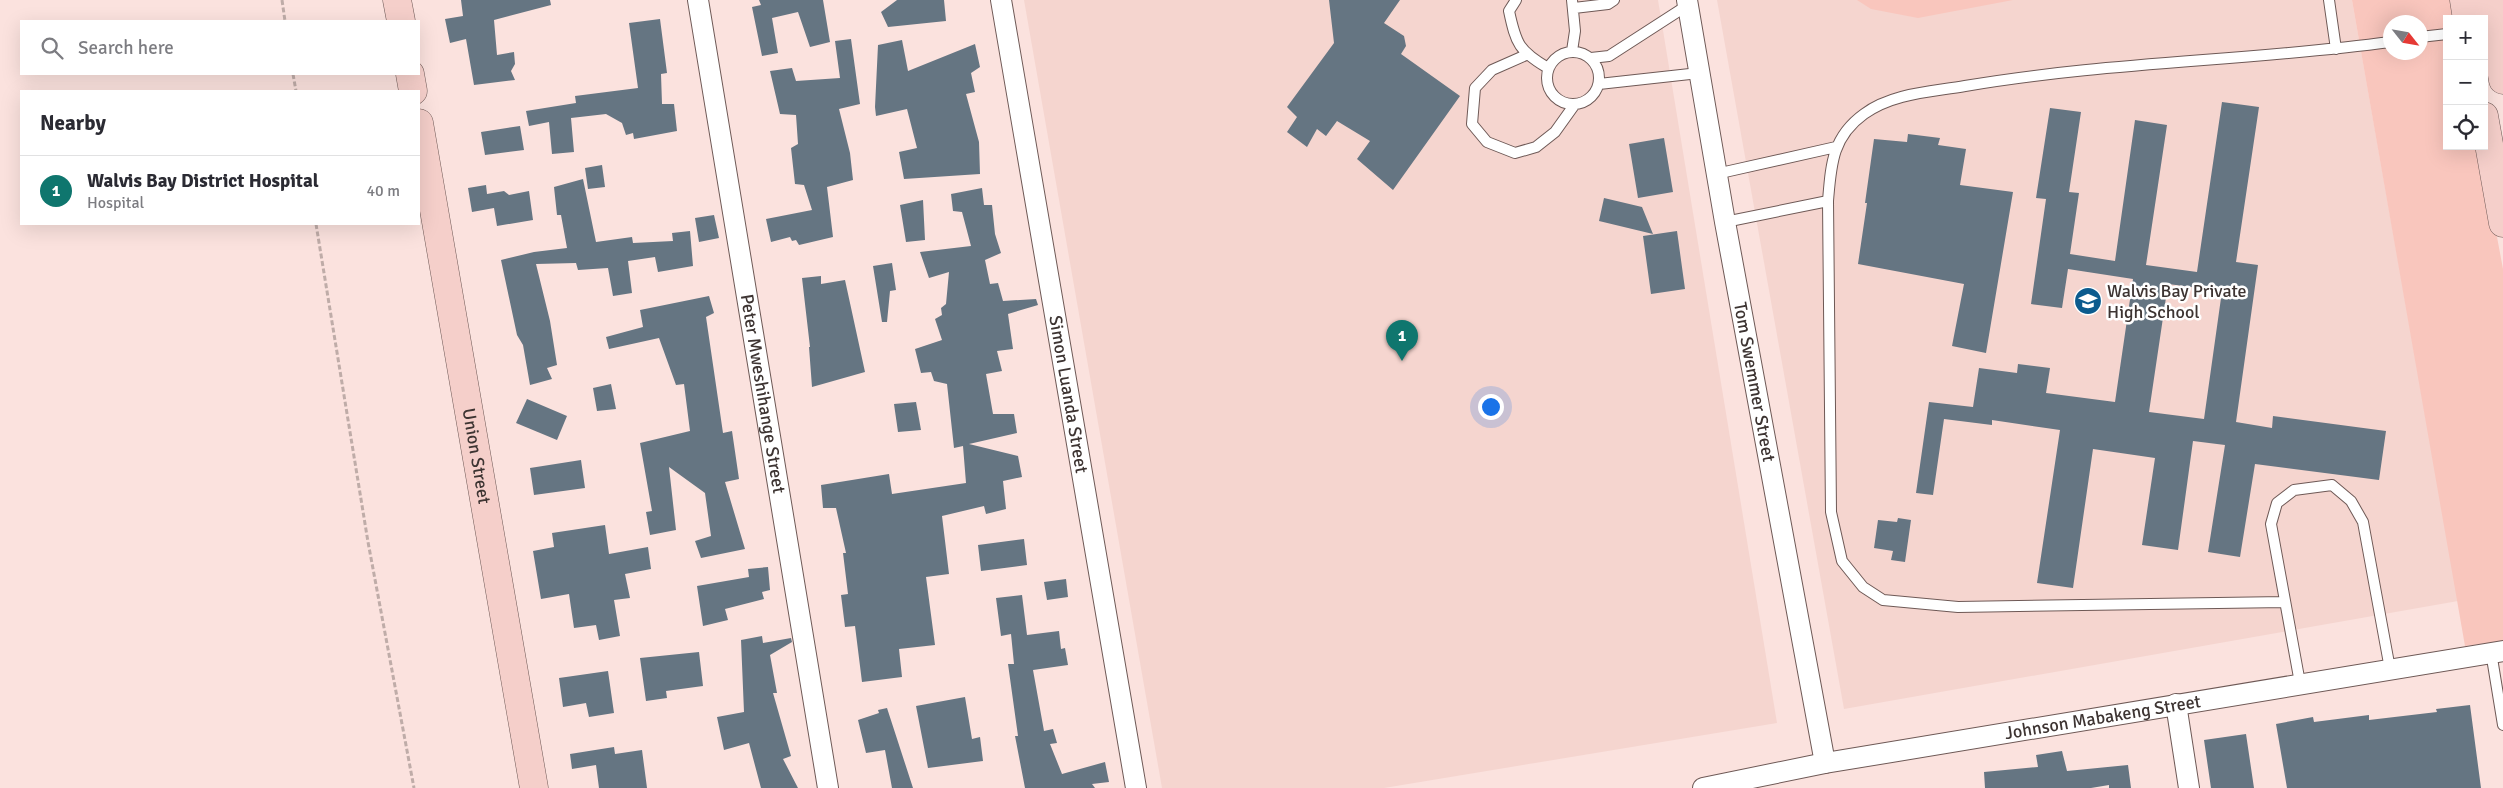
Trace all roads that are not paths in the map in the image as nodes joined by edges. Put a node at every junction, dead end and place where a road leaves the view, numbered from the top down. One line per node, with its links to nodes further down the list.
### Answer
1 (398, 0): 12 (main road)
2 (698, 0): 43 (street, Peter Mweshihange Street)
3 (1001, 0): 44 (street, Simon Luanda Street)
4 (1516, 0): 19 (lane)
5 (1614, 0): 10 (lane)
6 (2329, 0): 17 (lane)
7 (2464, 0): 11 (main road)
8 (2489, 0): 13 (main road)
9 (1687, 2): 20 (lane); 22 (street, Tom Swemmer Street)
10 (1573, 4): 18 (lane)
11 (2466, 15)
12 (401, 20)
13 (2494, 27): 24 (main road)
14 (2443, 34): 15 (lane)
15 (2428, 36)
16 (2383, 43): 17 (lane)
17 (2336, 49): 30 (lane)
18 (1572, 51): 20 (lane); 21 (lane)
19 (1526, 55): 21 (lane); 27 (lane)
20 (1591, 58): 25 (lane)
21 (1548, 68): 27 (lane)
22 (1699, 73): 25 (lane); 31 (street, Tom Swemmer Street)
23 (410, 75): 26 (main road)
24 (2503, 80)
25 (1599, 84): 27 (lane)
26 (413, 90)
27 (1575, 104)
28 (420, 129): 42 (main road, Union Street)
29 (2488, 139): 34 (main road)
30 (1836, 147): 31 (lane); 32 (lane)
31 (1716, 174): 33 (street, Tom Swemmer Street)
32 (1828, 201): 33 (lane); 35 (lane)
33 (1724, 222): 41 (street, Tom Swemmer Street)
34 (2503, 223)
35 (2285, 602): 37 (lane); 38 (lane)
36 (2497, 651): 37 (street, Johnson Mabakeng Street); 40 (lane)
37 (2390, 669): 38 (street, Johnson Mabakeng Street)
38 (2300, 683): 39 (street, Johnson Mabakeng Street)
39 (2176, 704): 41 (street, Johnson Mabakeng Street); 46 (street)
40 (2503, 725)
41 (1824, 763): 45 (street, Johnson Mabakeng Street)
42 (534, 788)
43 (828, 788)
44 (1136, 788)
45 (1703, 788)
46 (2189, 788)

